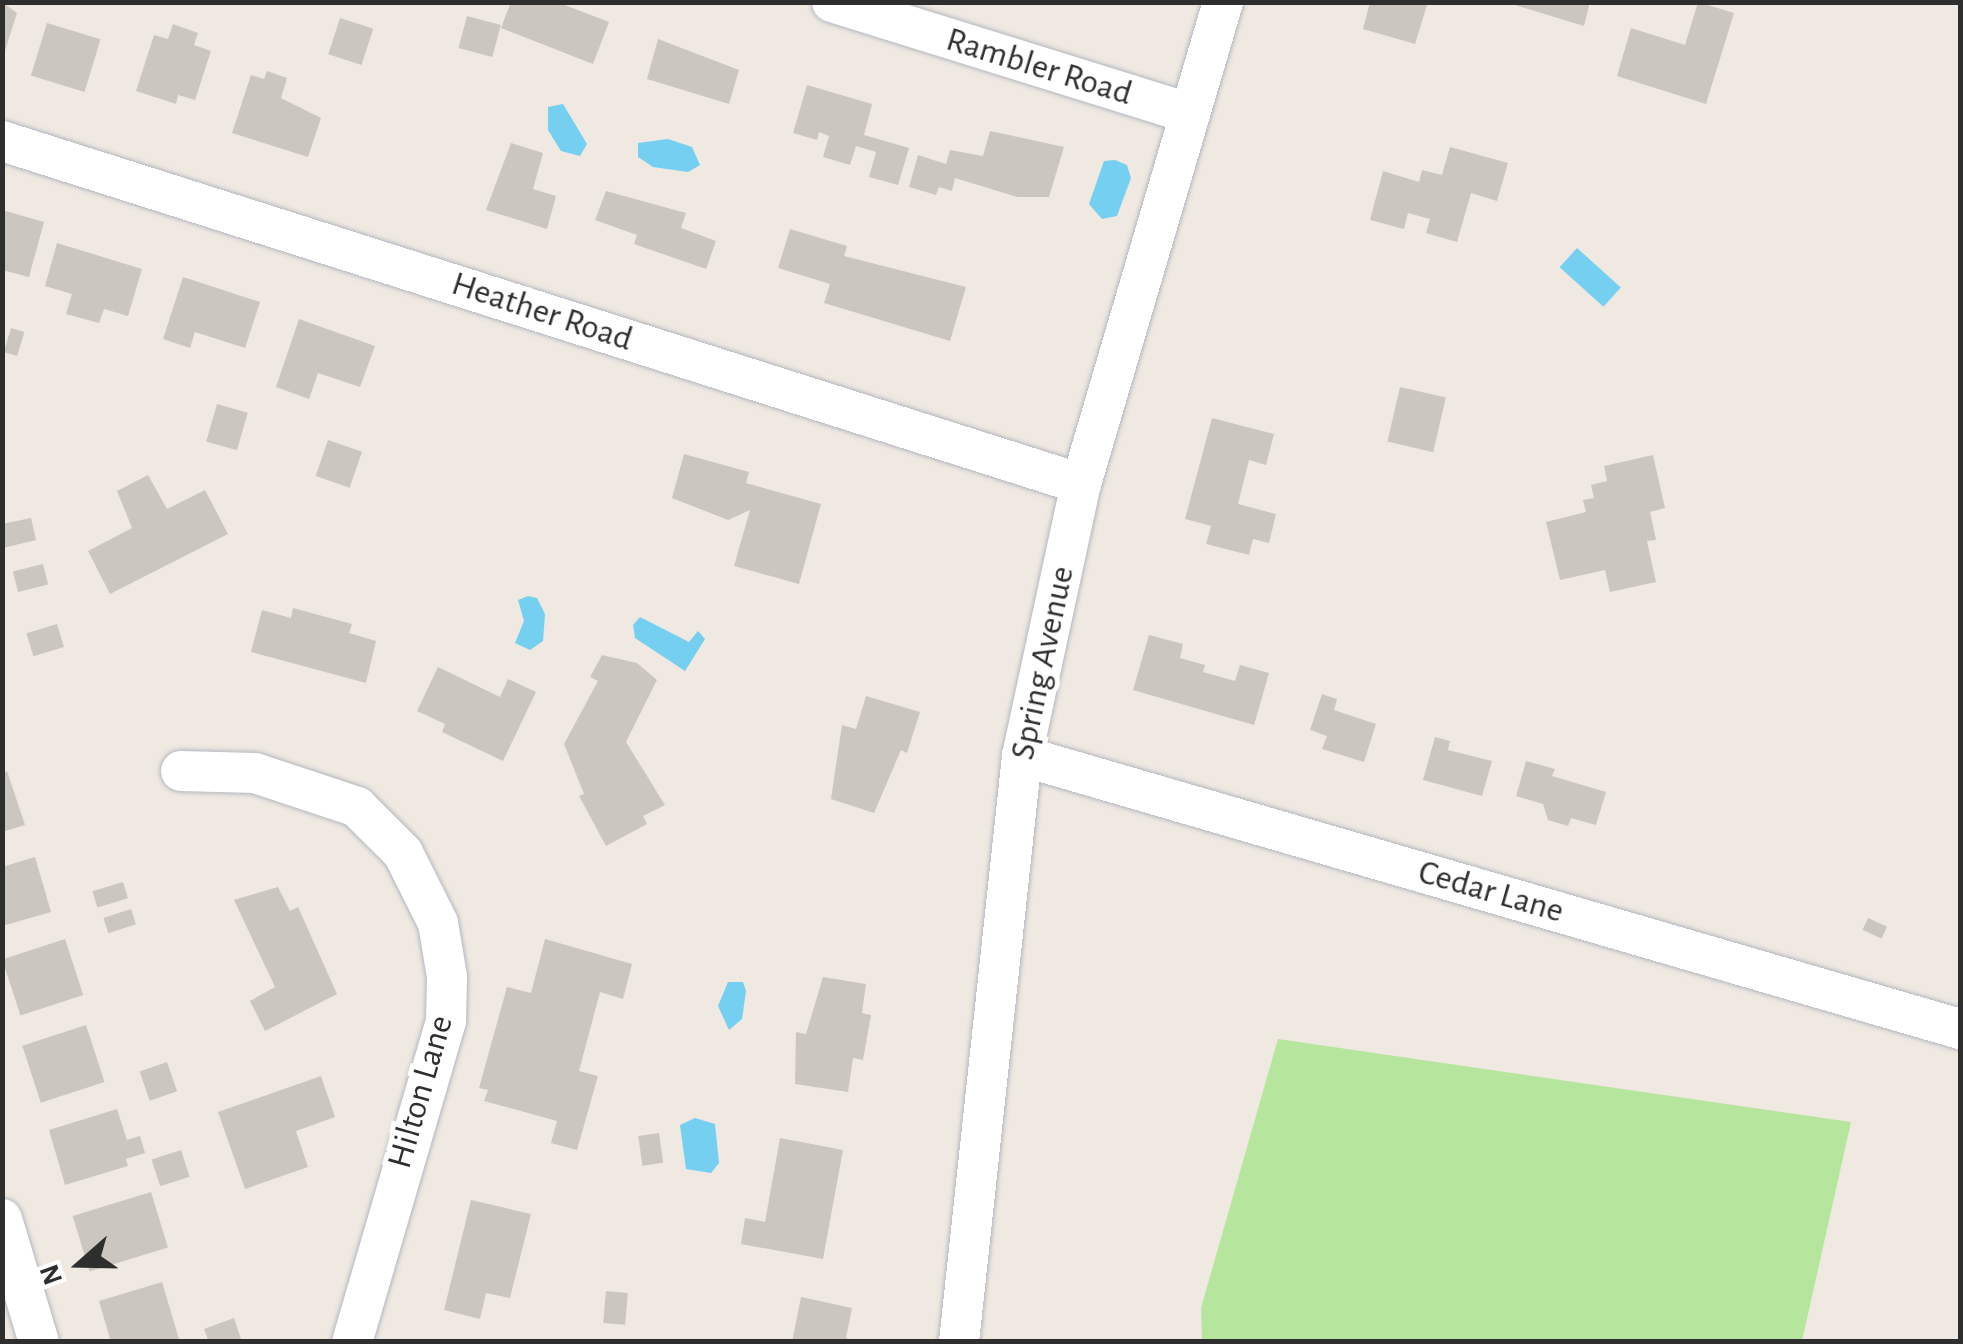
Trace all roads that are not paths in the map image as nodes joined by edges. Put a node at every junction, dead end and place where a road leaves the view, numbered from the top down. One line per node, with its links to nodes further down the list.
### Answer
1 (832, 2): 3 (street, Rambler Road)
2 (1222, 2): 3 (street, Spring Avenue)
3 (1188, 113): 5 (street, Spring Avenue)
4 (2, 142): 5 (street, Heather Road)
5 (1080, 484): 6 (street, Spring Avenue)
6 (1022, 756): 8 (street, Cedar Lane); 12 (street, Spring Avenue)
7 (181, 772): 11 (street, Hilton Lane)
8 (1960, 1029)
9 (2, 1219): 10 (street)
10 (40, 1342)
11 (352, 1342)
12 (959, 1342)

